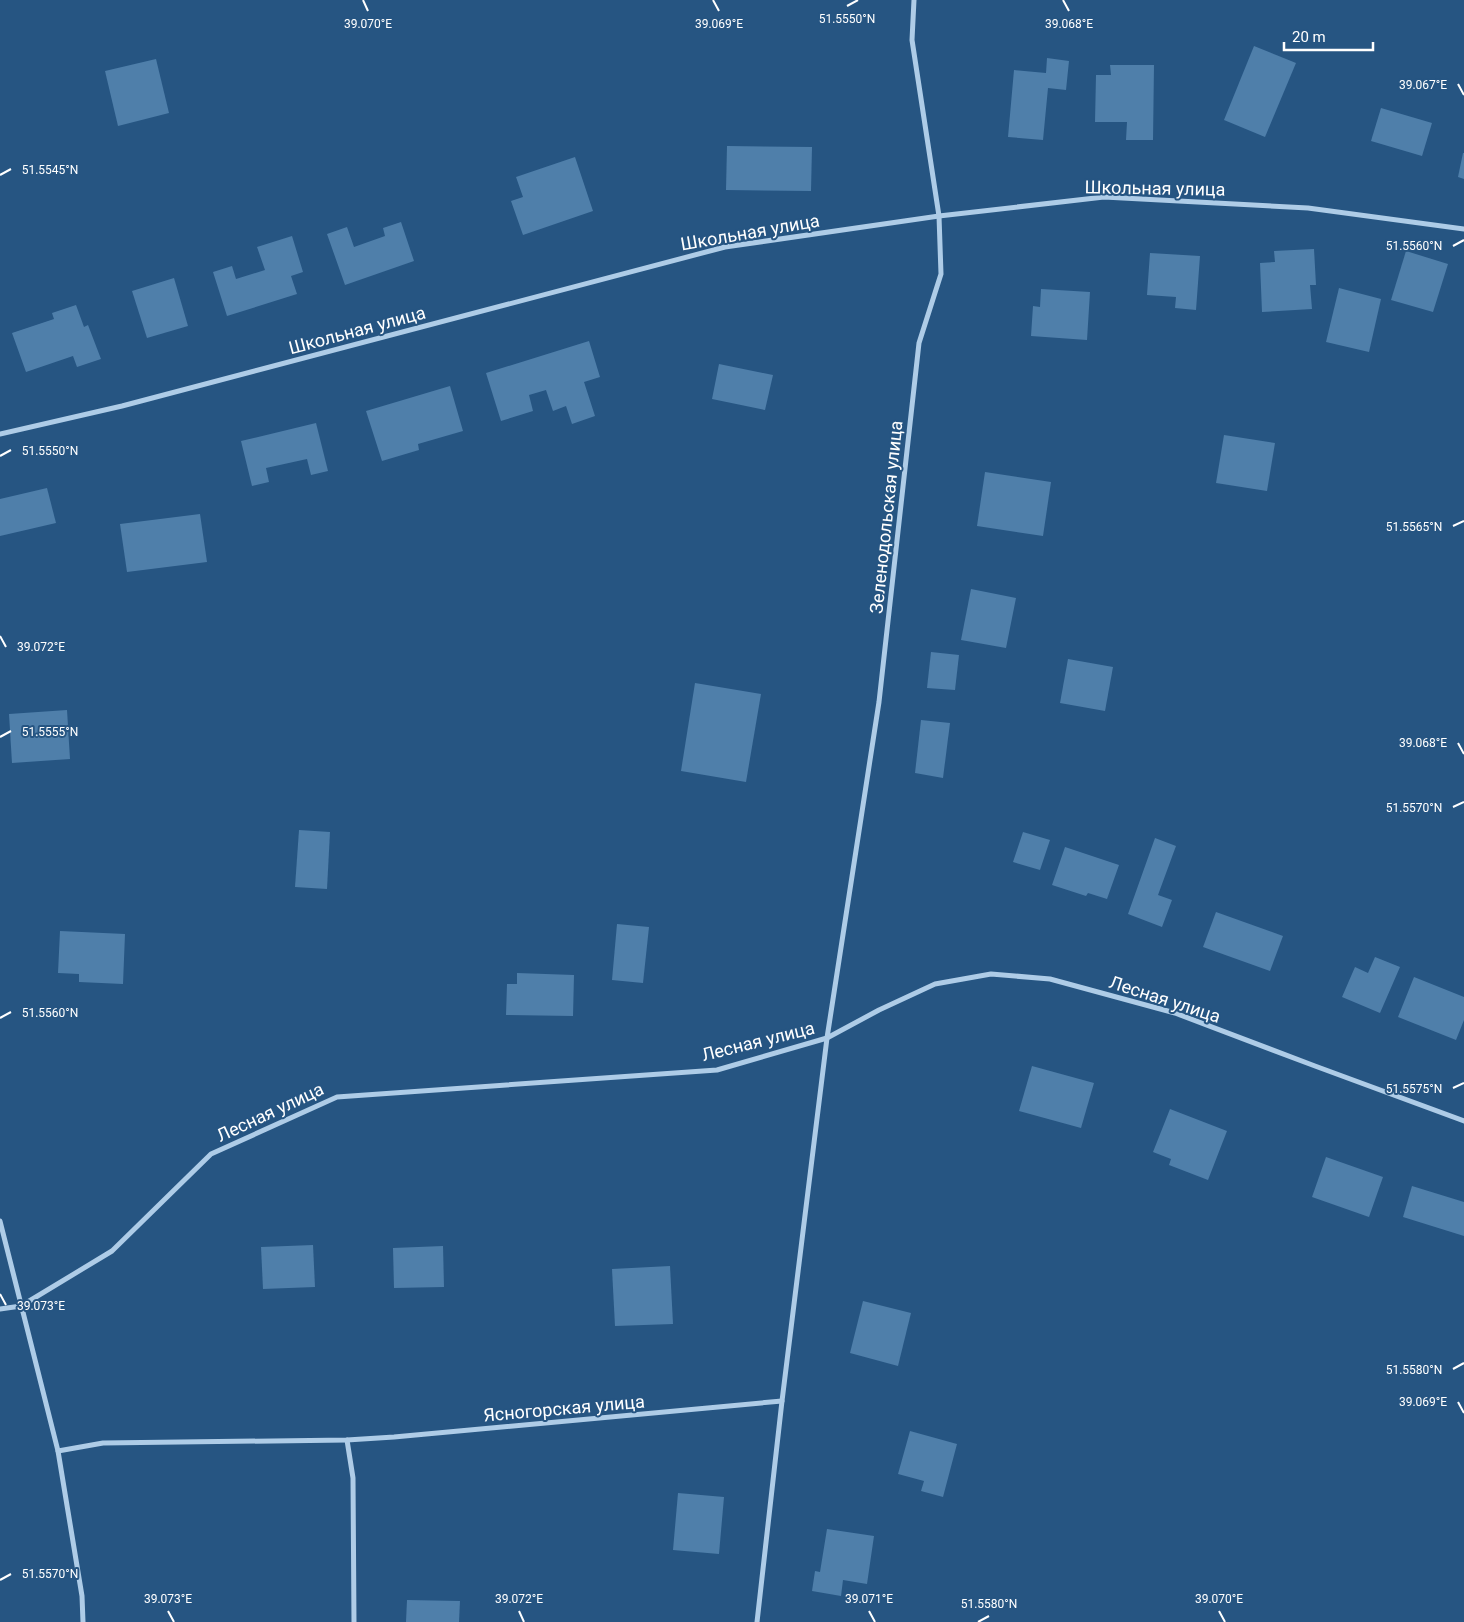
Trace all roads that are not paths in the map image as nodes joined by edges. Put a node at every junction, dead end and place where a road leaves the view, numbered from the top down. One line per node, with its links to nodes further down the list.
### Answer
1 (914, 0): 2 (street, Зеленодольская улица)
2 (939, 216): 3 (street, Школьная улица); 4 (street, Школьная улица); 5 (street, Зеленодольская улица)
3 (1464, 229)
4 (0, 434)
5 (828, 1038): 6 (street, Лесная улица); 8 (street, Лесная улица); 10 (street, Зеленодольская улица)
6 (1464, 1120)
7 (0, 1221): 8 (street)
8 (21, 1306): 9 (street, Лесная улица); 12 (street)
9 (0, 1309)
10 (782, 1401): 11 (street, Ясногорская улица); 15 (street, Зеленодольская улица)
11 (347, 1440): 12 (street, Ясногорская улица); 14 (street)
12 (58, 1451): 13 (street)
13 (83, 1622)
14 (354, 1622)
15 (757, 1622)

